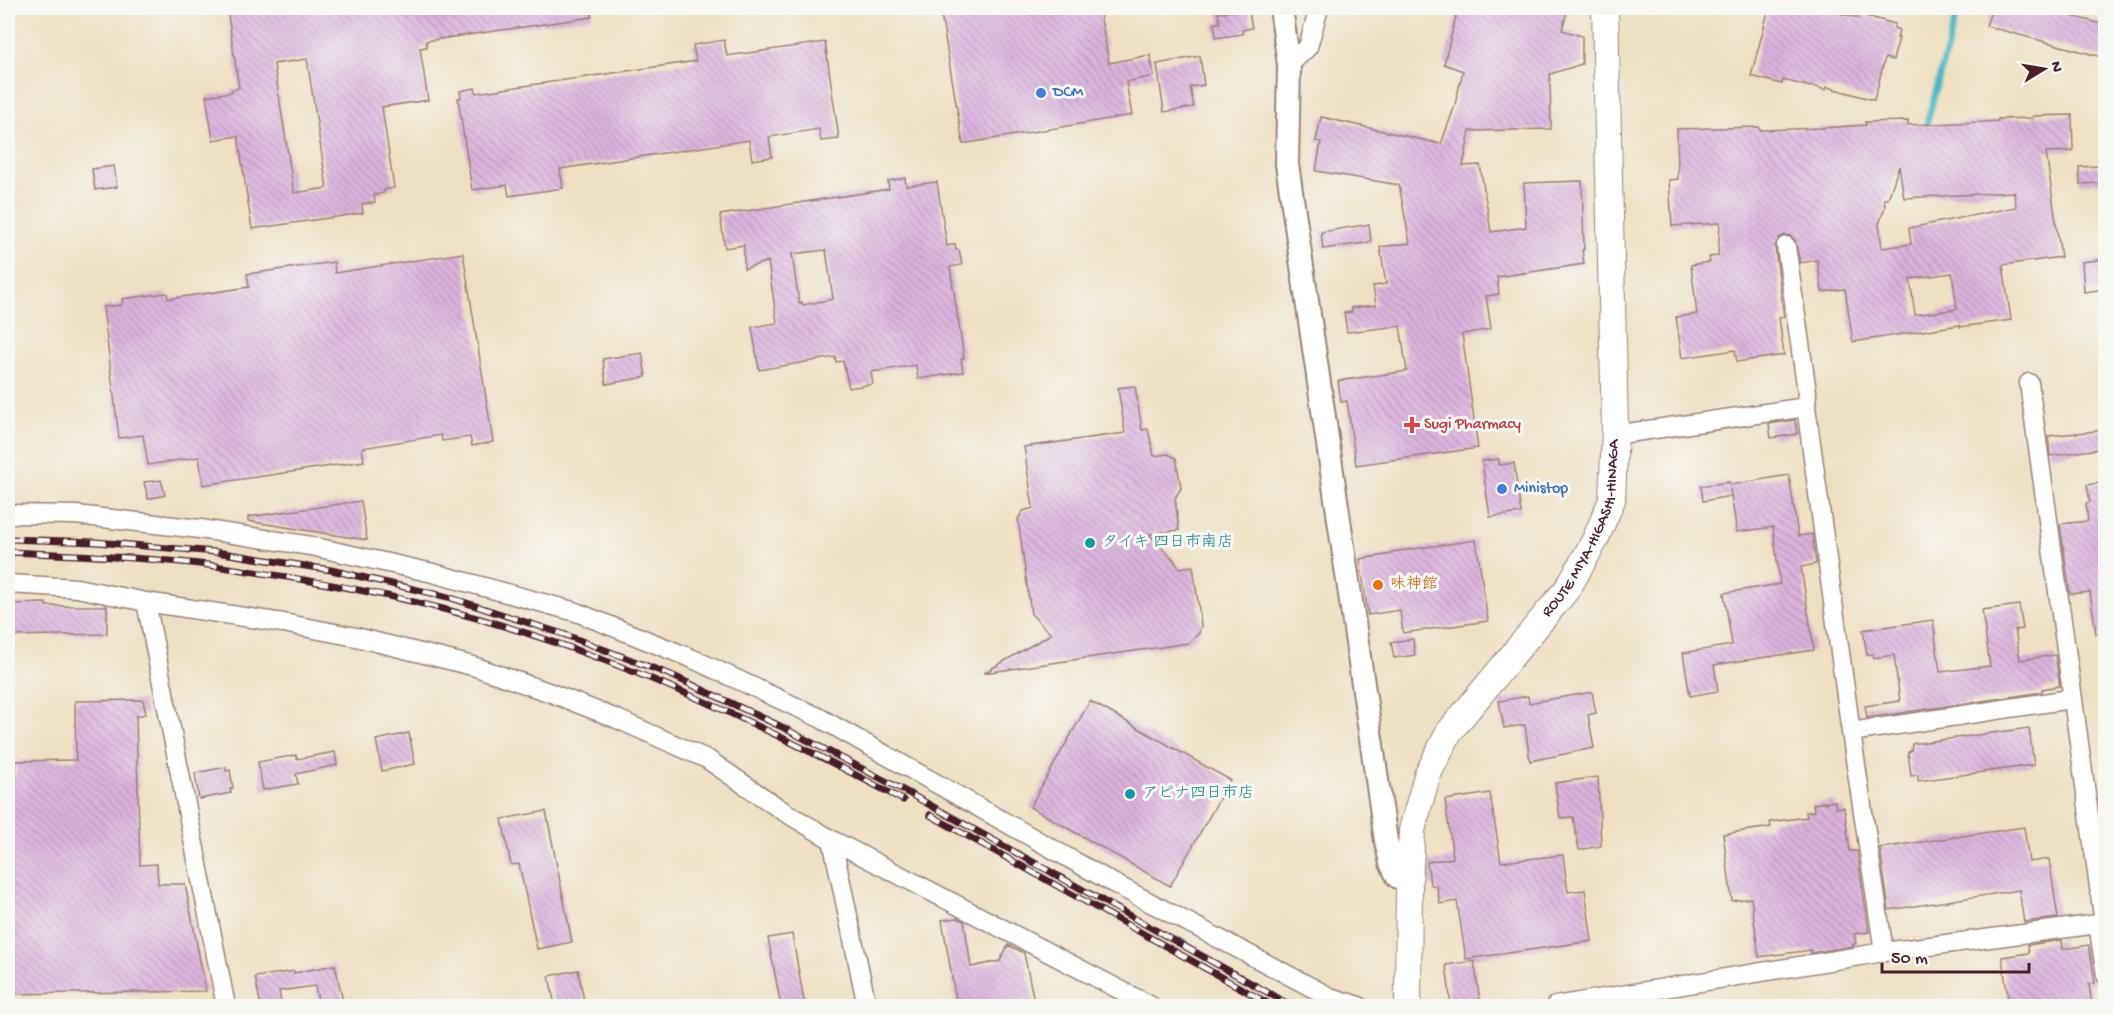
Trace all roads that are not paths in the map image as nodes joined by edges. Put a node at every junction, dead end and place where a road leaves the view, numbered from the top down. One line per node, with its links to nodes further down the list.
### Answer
1 (1281, 8): 4 (street)
2 (1318, 8): 4 (street)
3 (1605, 8): 8 (main road, ROUTE MIYA-HIGASHI-HINAGA)
4 (1289, 65): 15 (street)
5 (1785, 246): 7 (street)
6 (2029, 383): 12 (street)
7 (1806, 407): 8 (street); 13 (street)
8 (1614, 435): 15 (main road, ROUTE MIYA-HIGASHI-HINAGA)
9 (8, 514): 22 (street)
10 (8, 584): 11 (street)
11 (146, 602): 14 (street); 19 (street)
12 (2072, 694): 13 (street); 16 (street)
13 (1851, 732): 17 (street)
14 (832, 840): 20 (street); 21 (street)
15 (1409, 882): 23 (main road, ROUTE MIYA-HIGASHI-HINAGA)
16 (2102, 924): 17 (street); 18 (street)
17 (1884, 952): 24 (street)
18 (2106, 975)
19 (226, 1006)
20 (867, 1006)
21 (1151, 1006)
22 (1359, 1006)
23 (1408, 1006)
24 (1555, 1006)

